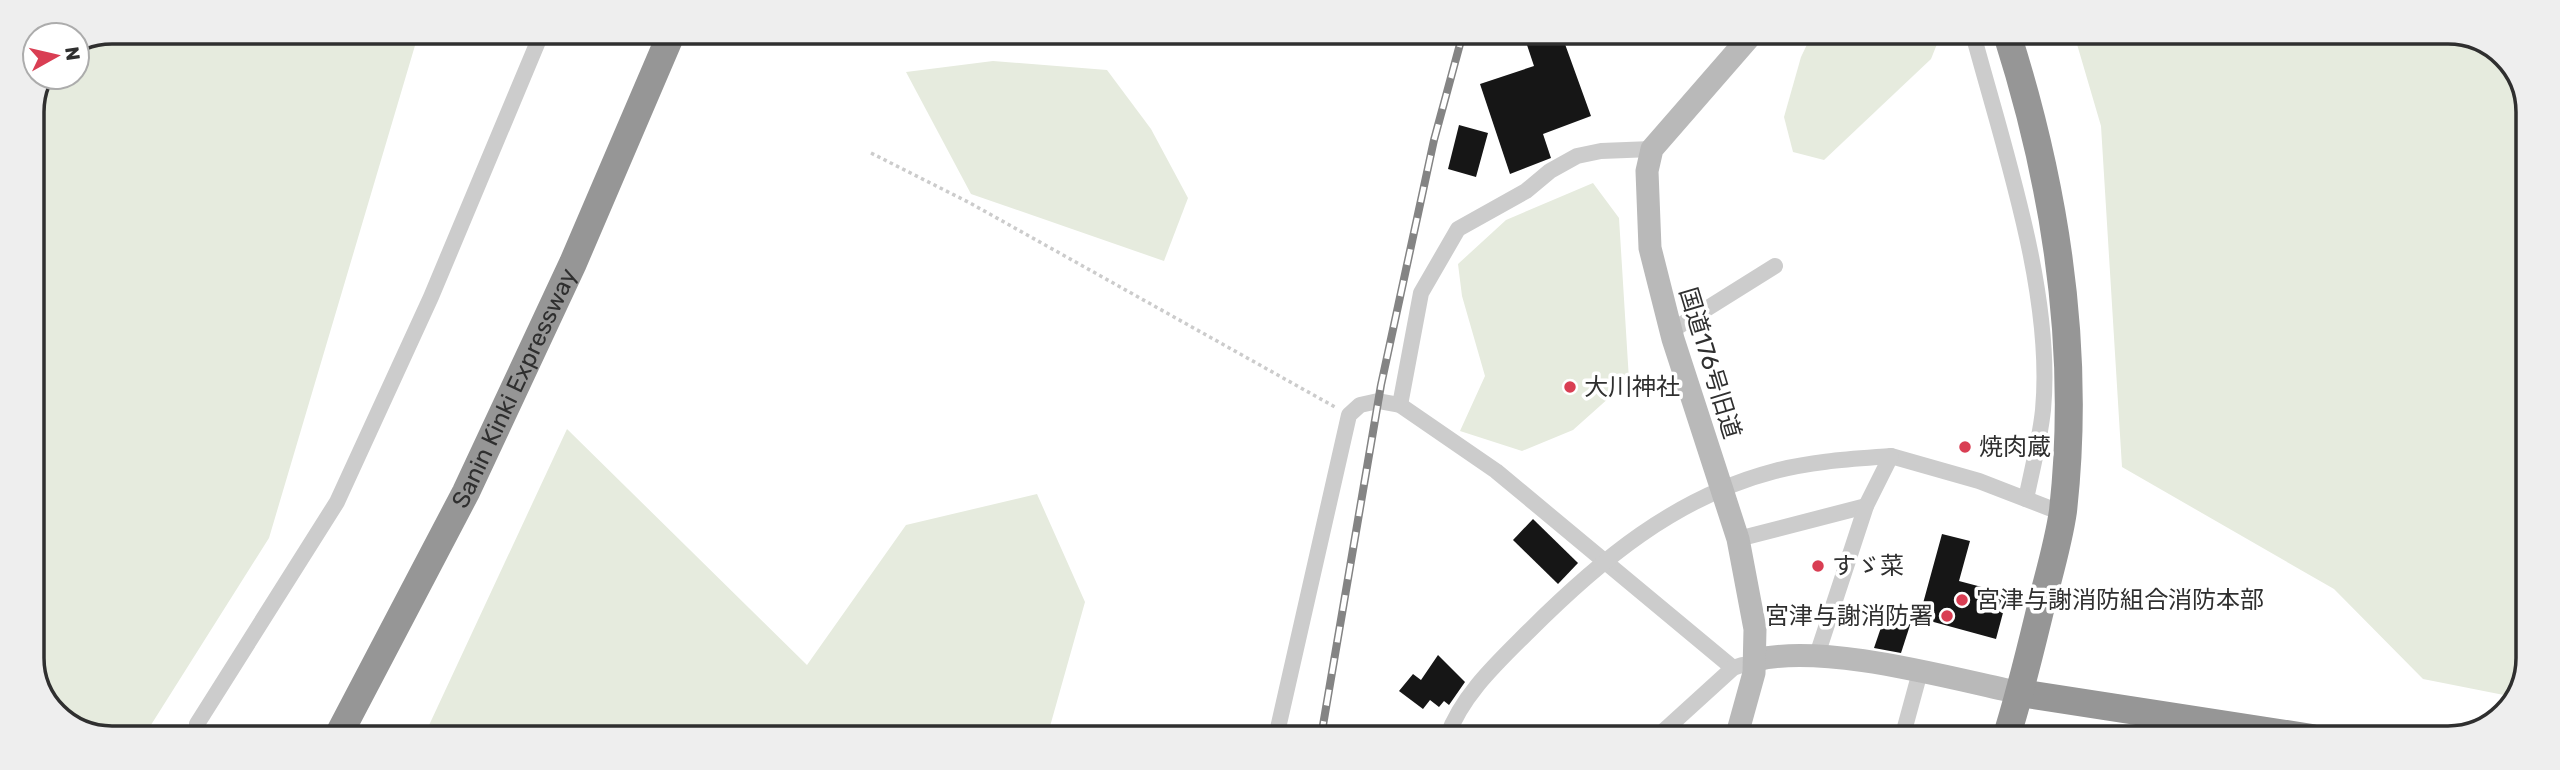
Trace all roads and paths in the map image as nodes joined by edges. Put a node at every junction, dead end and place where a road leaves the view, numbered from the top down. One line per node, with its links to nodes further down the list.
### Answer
1 (537, 44): 27 (street)
2 (648, 44): 9 (highway)
3 (667, 44): 9 (highway, Sanin Kinki Expressway)
4 (1743, 44): 7 (street)
5 (1976, 44): 11 (street)
6 (2010, 44): 11 (highway)
7 (1652, 149): 12 (street, 国道176号旧道); 13 (street)
8 (871, 153): 14 (path)
9 (607, 180): 28 (highway, Sanin Kinki Expressway)
10 (1775, 266): 12 (street)
11 (2054, 328): 17 (street); 19 (highway)
12 (1671, 331): 16 (street, 国道176号旧道)
13 (1400, 405): 14 (street); 21 (street)
14 (1349, 415): 29 (street)
15 (1892, 456): 16 (street); 17 (street); 18 (street)
16 (1720, 489): 20 (street, 国道176号旧道); 21 (street)
17 (2026, 499): 19 (street)
18 (1866, 506): 20 (street); 22 (street)
19 (2062, 513): 26 (highway)
20 (1738, 539): 23 (street, 国道176号旧道)
21 (1603, 560): 24 (street); 30 (street)
22 (1817, 656): 23 (street); 25 (street)
23 (1756, 660): 24 (street); 32 (street, 国道176号旧道)
24 (1733, 668): 31 (street)
25 (1920, 672): 26 (street); 33 (street)
26 (2020, 693): 34 (highway); 35 (highway)
27 (198, 726)
28 (343, 726)
29 (1278, 726)
30 (1453, 726)
31 (1668, 726)
32 (1739, 726)
33 (1905, 726)
34 (2010, 726)
35 (2230, 726)

